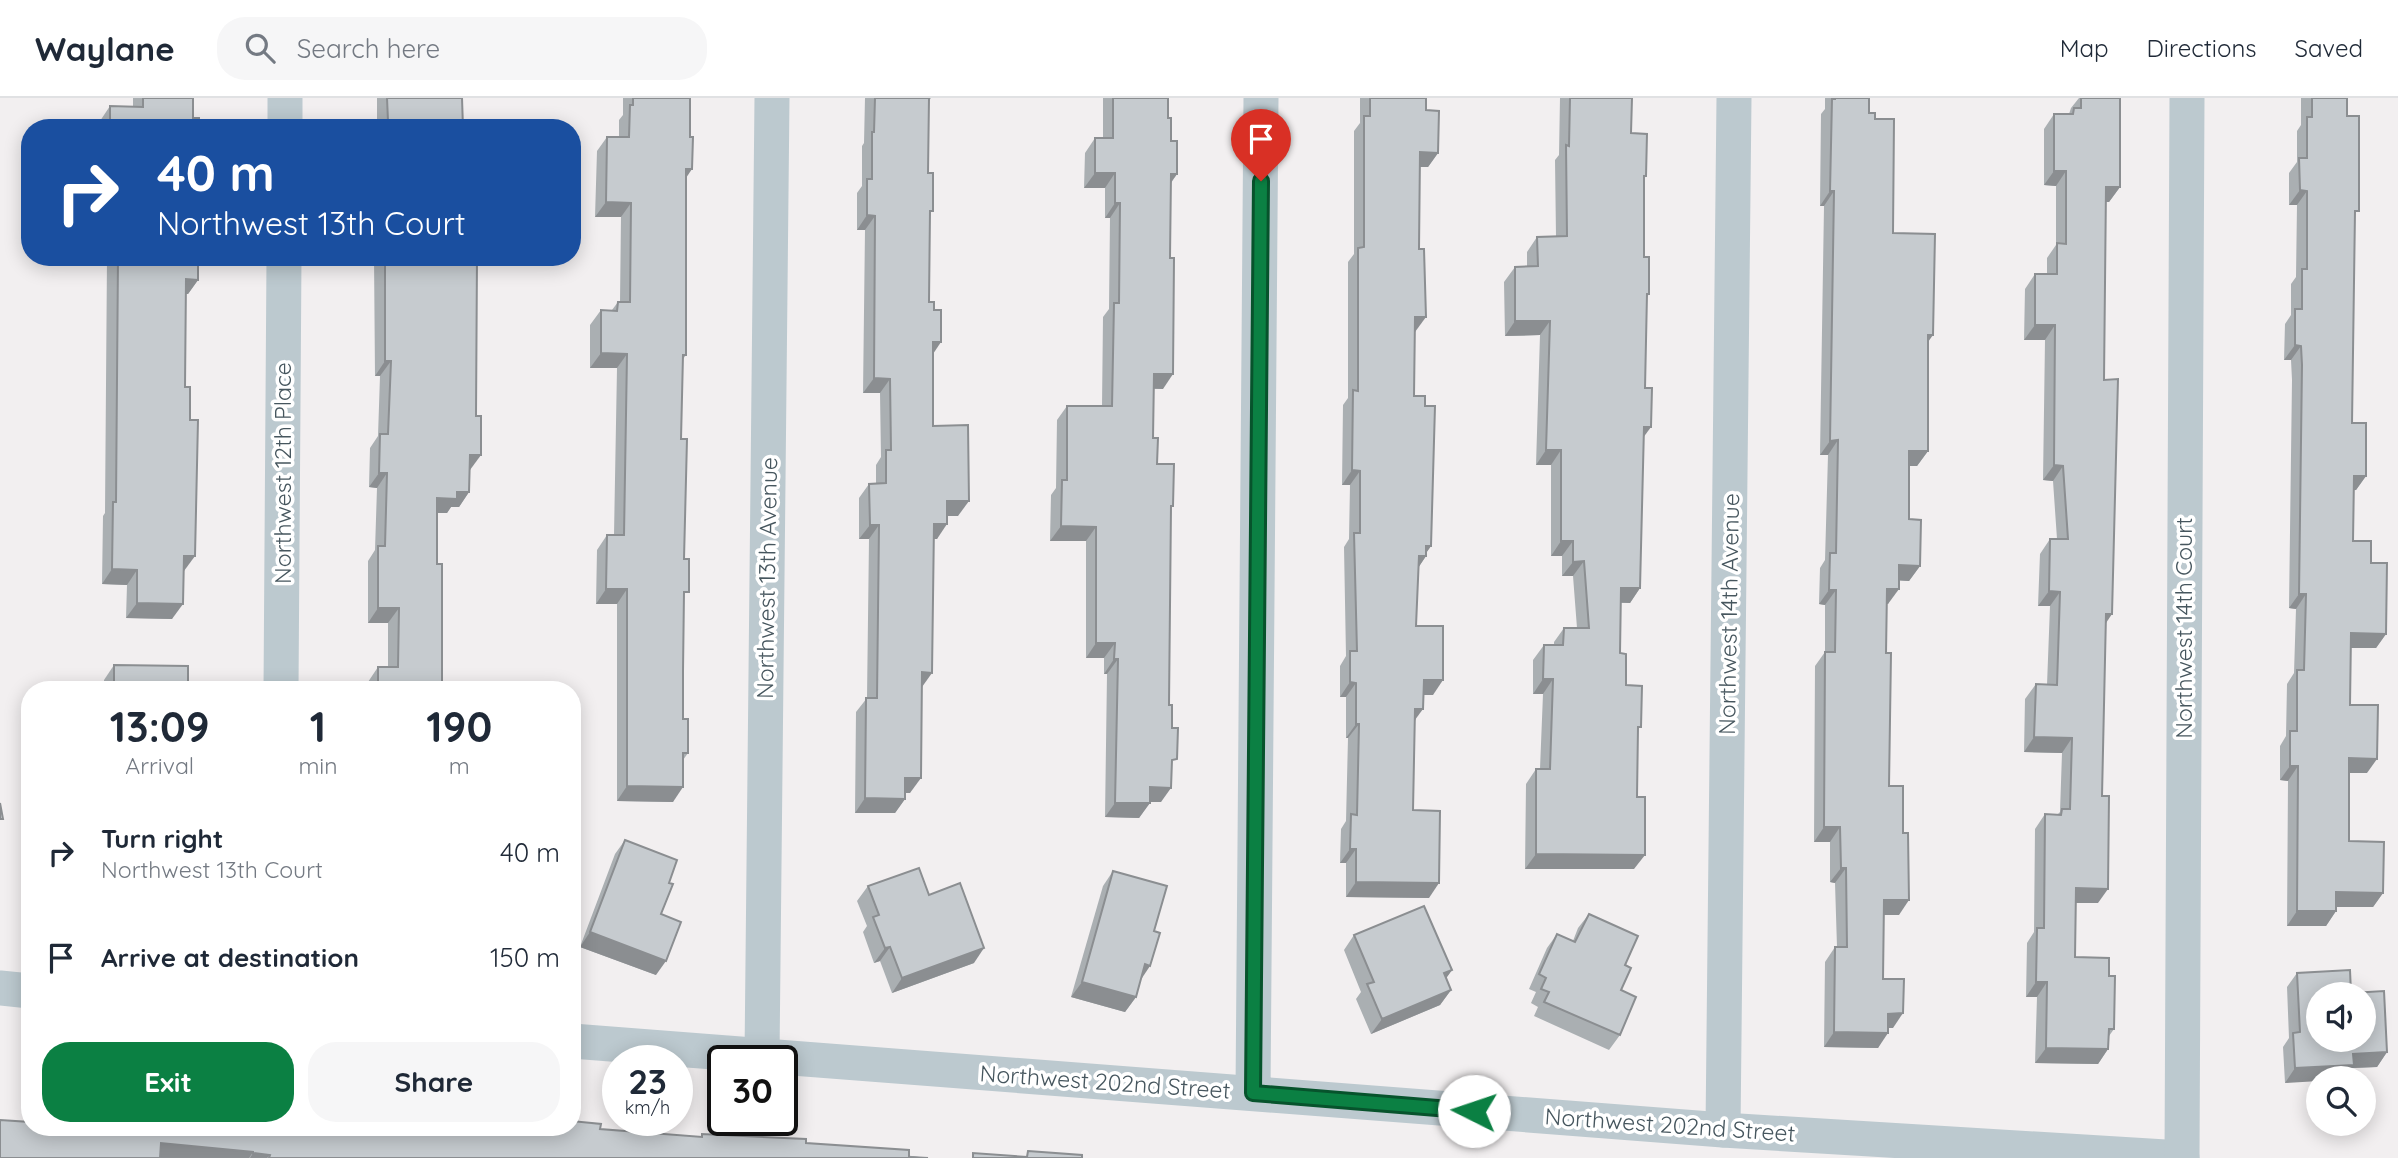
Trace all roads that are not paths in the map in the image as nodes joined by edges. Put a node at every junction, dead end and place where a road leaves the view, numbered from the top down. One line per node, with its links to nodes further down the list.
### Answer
1 (285, 98): 6 (street)
2 (772, 98): 12 (street, Northwest 13th Avenue)
3 (1261, 98): 15 (street)
4 (1734, 98): 16 (street, Northwest 14th Avenue)
5 (2186, 98): 17 (street, Northwest 14th Court)
6 (285, 119)
7 (284, 266): 8 (street, Northwest 12th Place)
8 (281, 681)
9 (0, 988): 10 (street)
10 (21, 990)
11 (581, 1042): 13 (street, Northwest 202nd Street)
12 (762, 1045)
13 (707, 1052)
14 (798, 1060): 15 (street, Northwest 202nd Street)
15 (1253, 1093): 16 (street, Northwest 202nd Street)
16 (1723, 1130): 17 (street, Northwest 202nd Street)
17 (2182, 1158)

